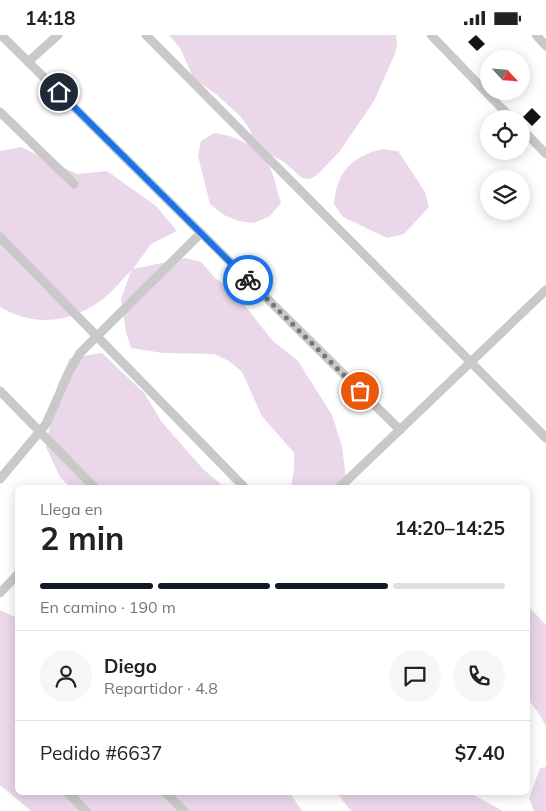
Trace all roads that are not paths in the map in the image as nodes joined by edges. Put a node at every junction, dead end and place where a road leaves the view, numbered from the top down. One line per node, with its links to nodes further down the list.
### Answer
1 (1, 35): 7 (street)
2 (58, 35): 7 (street)
3 (146, 35): 17 (street)
4 (431, 35): 8 (street)
5 (536, 35): 6 (street)
6 (546, 46)
7 (28, 62): 13 (street)
8 (503, 110)
9 (0, 112): 12 (street)
10 (530, 138): 11 (street)
11 (546, 154)
12 (74, 184)
13 (200, 233): 16 (street); 19 (street)
14 (0, 237): 16 (street)
15 (546, 290): 17 (street)
16 (96, 336): 20 (street); 24 (street)
17 (470, 362): 19 (street); 21 (street)
18 (0, 391): 20 (street)
19 (400, 430): 25 (street)
20 (39, 432): 22 (street); 23 (street)
21 (546, 438)
22 (0, 477)
23 (92, 485)
24 (242, 485)
25 (342, 485)
26 (15, 577): 27 (street)
27 (0, 593)
28 (70, 795): 30 (street)
29 (168, 795): 31 (street)
30 (86, 811)
31 (184, 811)

